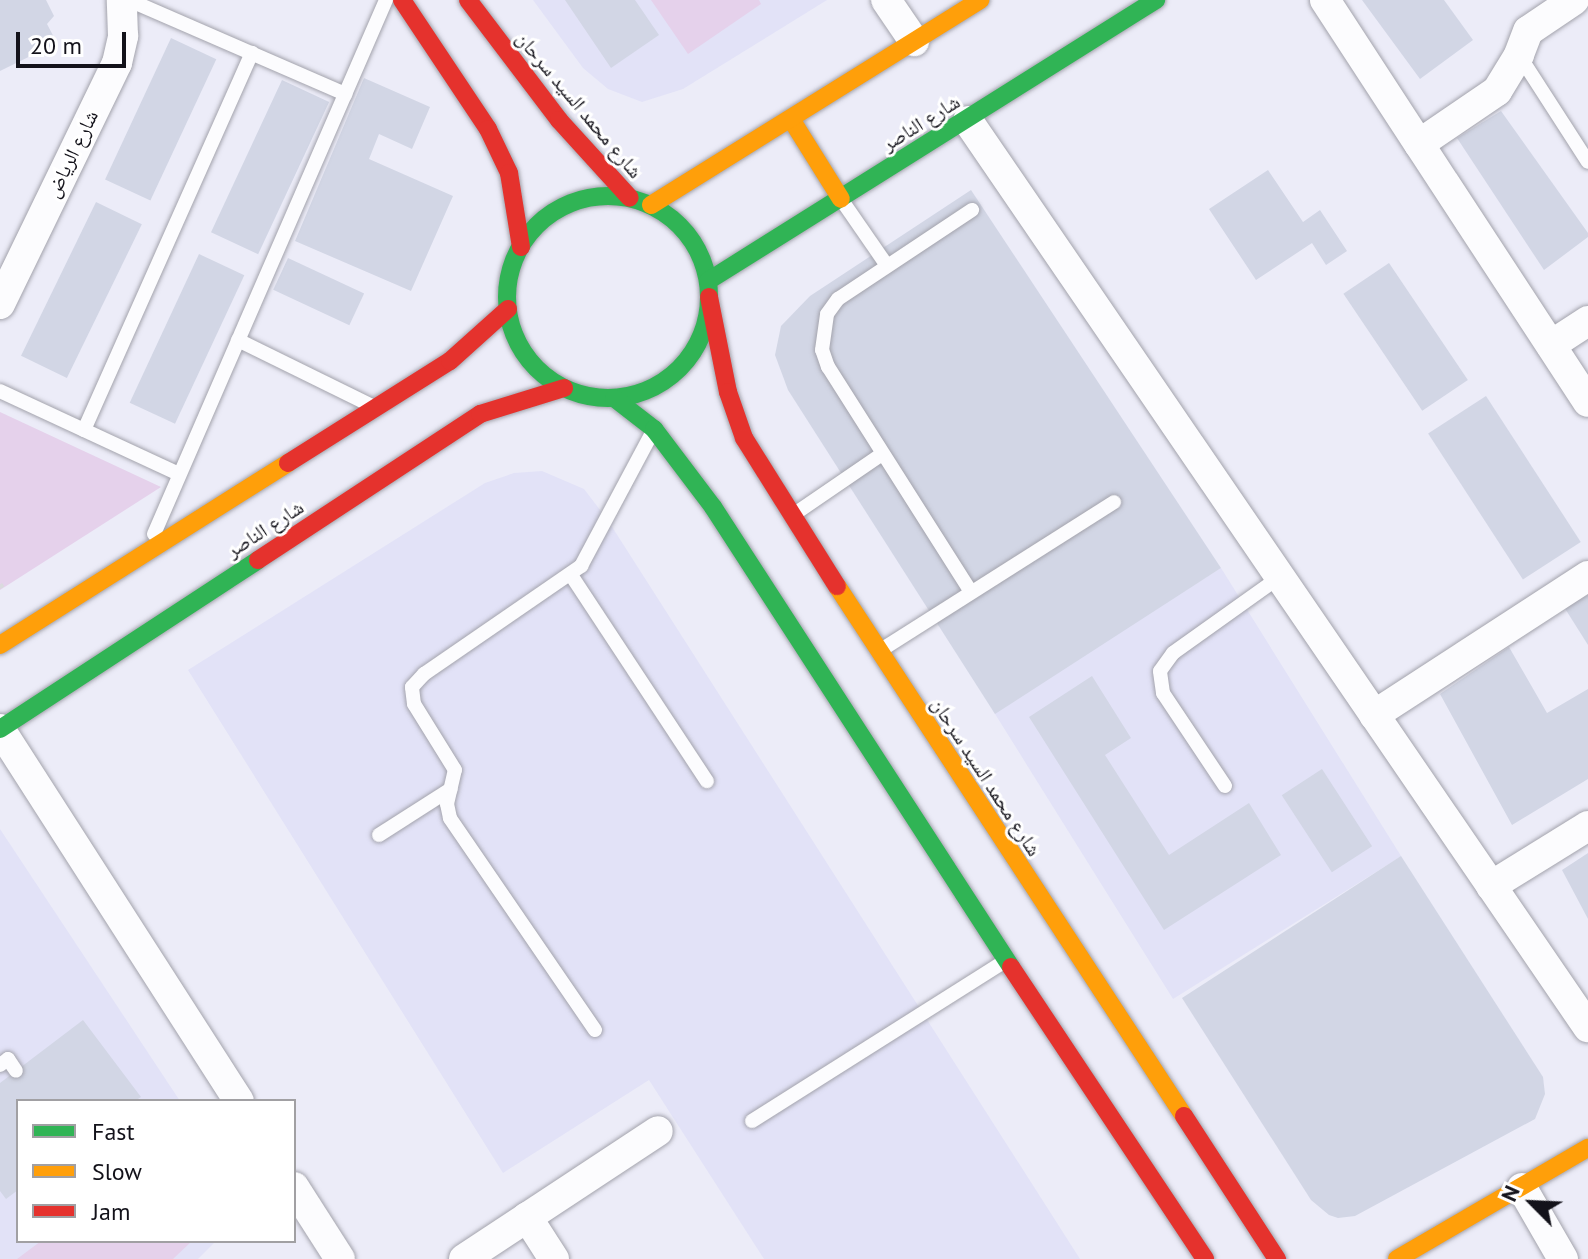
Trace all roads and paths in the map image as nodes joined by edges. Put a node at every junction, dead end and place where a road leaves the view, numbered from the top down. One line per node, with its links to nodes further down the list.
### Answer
1 (122, 0): 26 (street, شارع الرياض)
2 (129, 0): 12 (lane)
3 (386, 0): 14 (lane)
4 (402, 0): 23 (street)
5 (468, 0): 19 (street, شارع محمد السيد سرحان)
6 (886, 0): 11 (street)
7 (980, 0): 11 (street)
8 (1156, 0): 16 (street, شارع الناصر)
9 (1325, 0): 17 (street)
10 (1574, 0): 13 (street)
11 (914, 41): 15 (street)
12 (252, 53): 14 (lane); 37 (lane)
13 (1519, 55): 17 (street); 18 (lane)
14 (345, 94): 29 (lane)
15 (791, 119): 20 (street); 21 (street)
16 (968, 121): 20 (street, شارع الناصر); 45 (street)
17 (1419, 144): 30 (street)
18 (1588, 162)
19 (630, 198): 21 (street); 23 (street)
20 (841, 199): 24 (lane); 25 (street, شارع الناصر)
21 (651, 205): 25 (street)
22 (972, 210): 24 (lane)
23 (521, 247): 27 (street)
24 (886, 264): 38 (lane)
25 (708, 289): 33 (street); 41 (street, شارع محمد السيد سرحان)
26 (0, 304)
27 (508, 309): 31 (street); 35 (street)
28 (1588, 321): 30 (street)
29 (238, 340): 35 (lane); 39 (lane)
30 (1551, 345): 34 (street)
31 (564, 388): 33 (street); 50 (street, شارع الناصر)
32 (0, 391): 37 (lane)
33 (614, 398): 36 (street)
34 (1588, 402)
35 (385, 408): 42 (street)
36 (654, 429): 43 (lane); 57 (street)
37 (84, 430): 39 (lane)
38 (882, 454): 41 (lane); 46 (lane)
39 (179, 474): 42 (lane)
40 (1114, 502): 46 (lane)
41 (790, 517): 48 (street, شارع محمد السيد سرحان)
42 (146, 553): 47 (street)
43 (571, 575): 51 (lane); 53 (lane)
44 (1588, 576): 49 (street)
45 (1278, 578): 49 (street); 52 (lane)
46 (971, 592): 48 (lane)
47 (0, 645)
48 (878, 652): 73 (street, شارع محمد السيد سرحان)
49 (1374, 715): 56 (street)
50 (0, 729): 62 (street)
51 (707, 781)
52 (1225, 786)
53 (451, 789): 55 (lane); 59 (lane)
54 (1588, 826): 56 (street)
55 (379, 835)
56 (1491, 886): 58 (street)
57 (1007, 959): 63 (lane); 72 (street)
58 (1588, 1027)
59 (595, 1030)
60 (0, 1065): 61 (lane)
61 (16, 1071)
62 (238, 1099)
63 (752, 1121)
64 (658, 1131): 68 (street)
65 (1588, 1148): 66 (street)
66 (1522, 1188): 74 (street); 75 (street)
67 (296, 1190): 69 (street)
68 (527, 1217): 70 (street); 71 (street)
69 (340, 1259)
70 (464, 1259)
71 (554, 1259)
72 (1205, 1259)
73 (1277, 1259)
74 (1397, 1259)
75 (1563, 1259)

